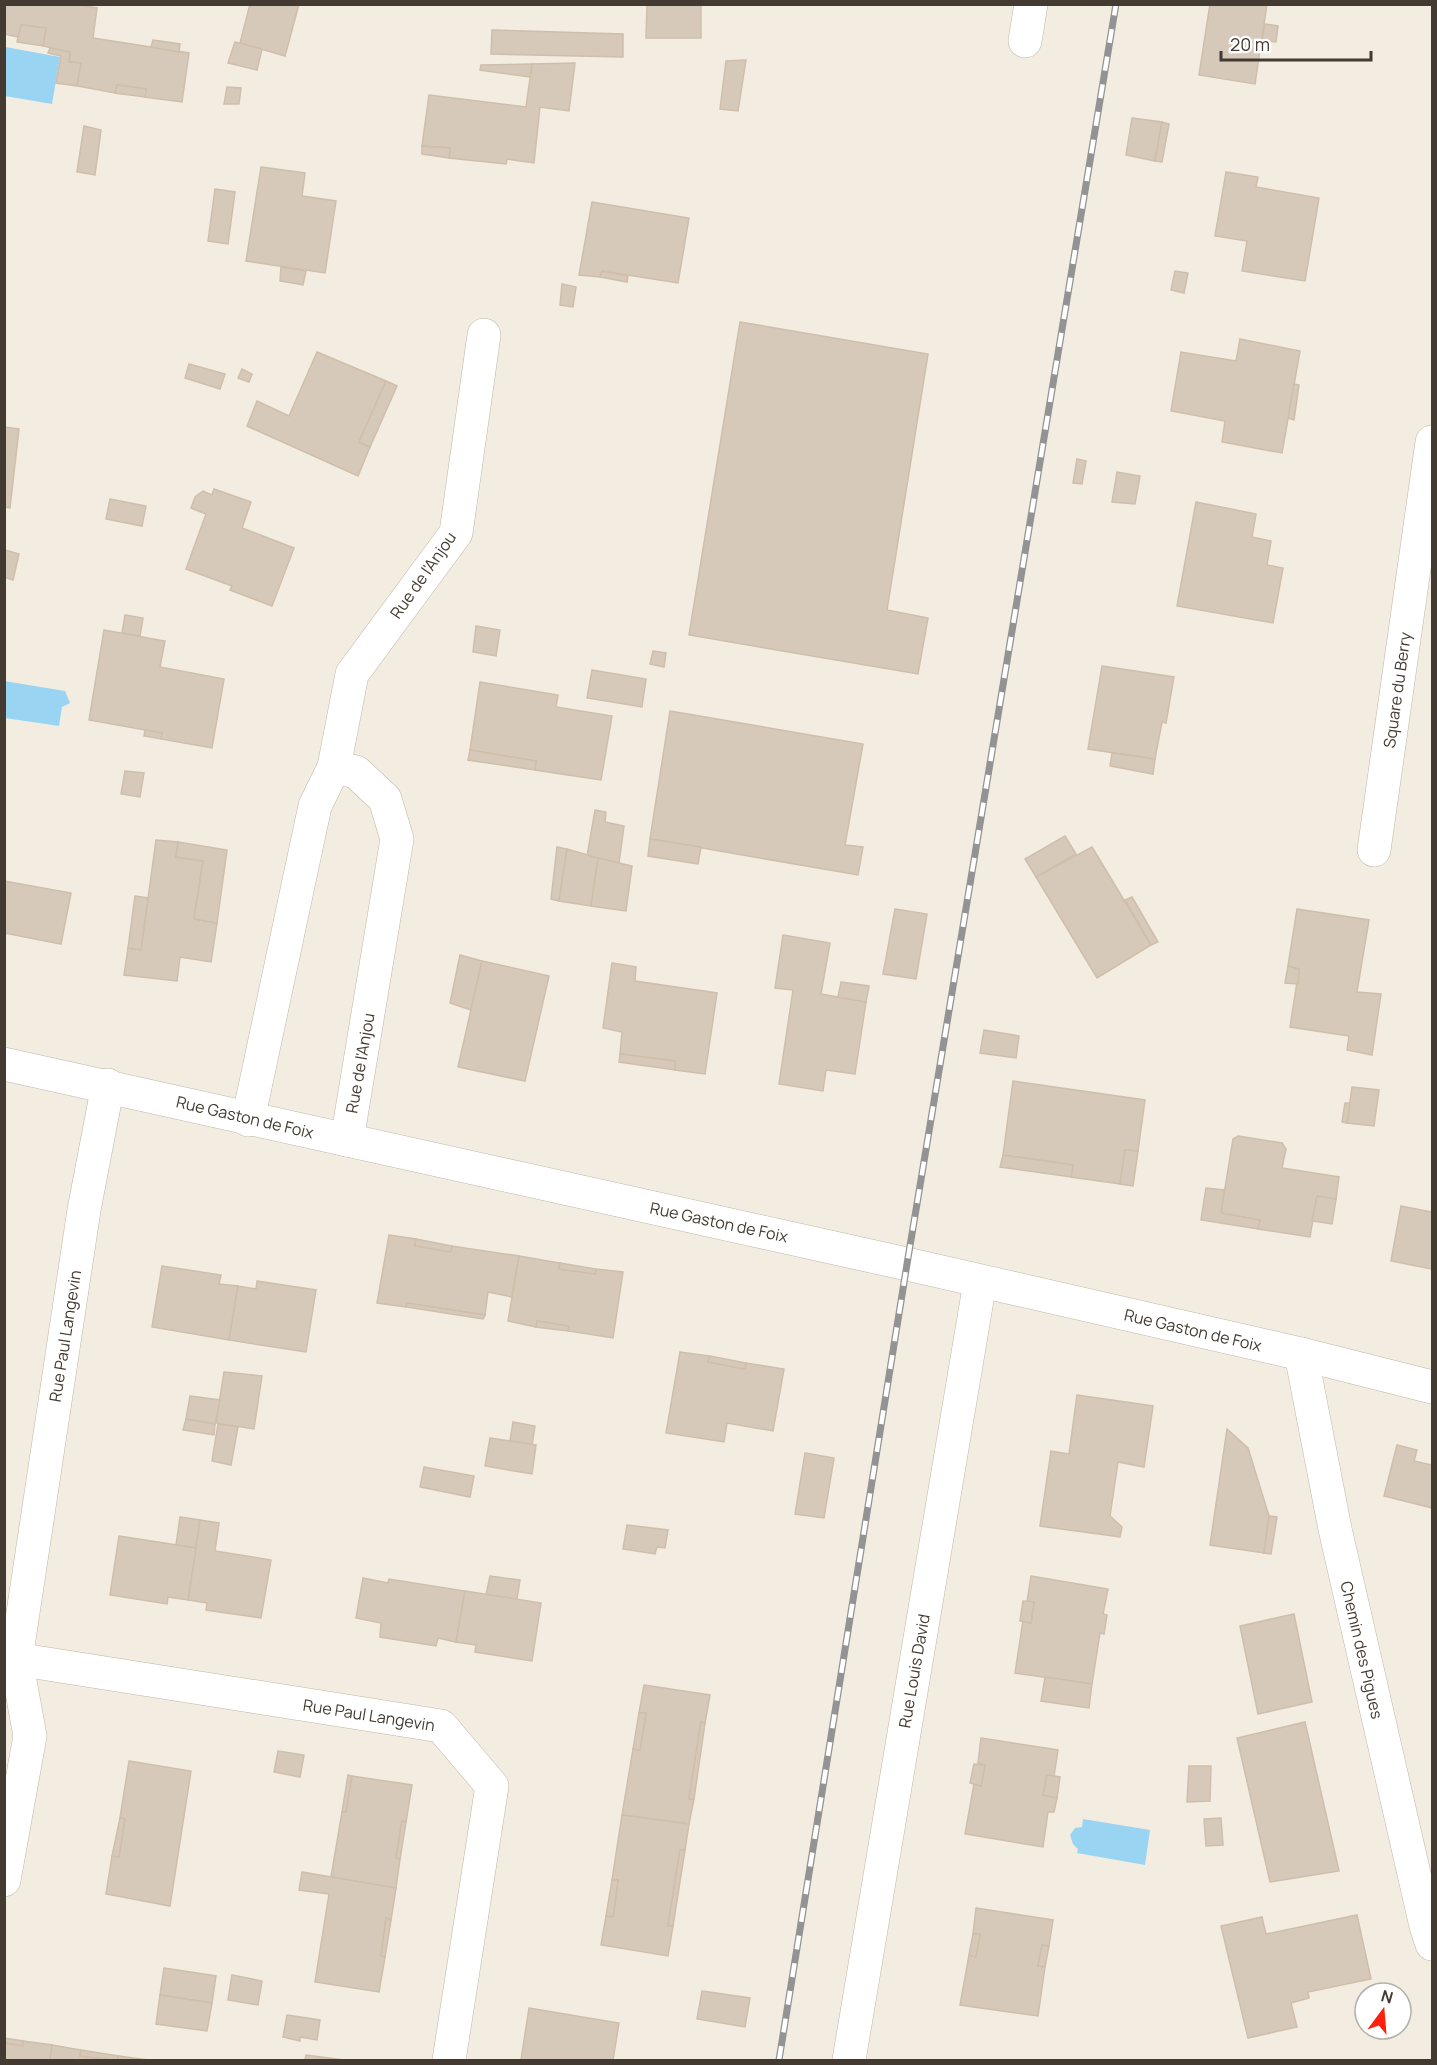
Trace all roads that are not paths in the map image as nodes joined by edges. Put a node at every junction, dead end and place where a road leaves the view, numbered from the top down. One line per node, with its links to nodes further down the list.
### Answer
1 (1031, 4): 2 (street)
2 (1025, 41)
3 (484, 335): 6 (street, Rue de l'Anjou)
4 (1432, 442): 5 (street, Square du Berry)
5 (1426, 530): 7 (street, Square du Berry)
6 (334, 767): 10 (street, Rue de l'Anjou); 11 (street, Rue de l'Anjou)
7 (1374, 850)
8 (4, 1064): 9 (street, Rue Gaston de Foix)
9 (108, 1085): 10 (street, Rue Gaston de Foix); 15 (street, Rue Paul Langevin)
10 (248, 1120): 11 (street, Rue Gaston de Foix)
11 (347, 1140): 12 (street, Rue Gaston de Foix)
12 (980, 1282): 13 (street, Rue Gaston de Foix); 19 (street, Rue Louis David)
13 (1301, 1354): 14 (street, Rue Gaston de Foix); 17 (street, Chemin des Pigues)
14 (1432, 1387)
15 (16, 1659): 16 (street, Rue Paul Langevin); 18 (street, Rue Paul Langevin)
16 (4, 1880)
17 (1432, 1944)
18 (449, 2061)
19 (849, 2061)

